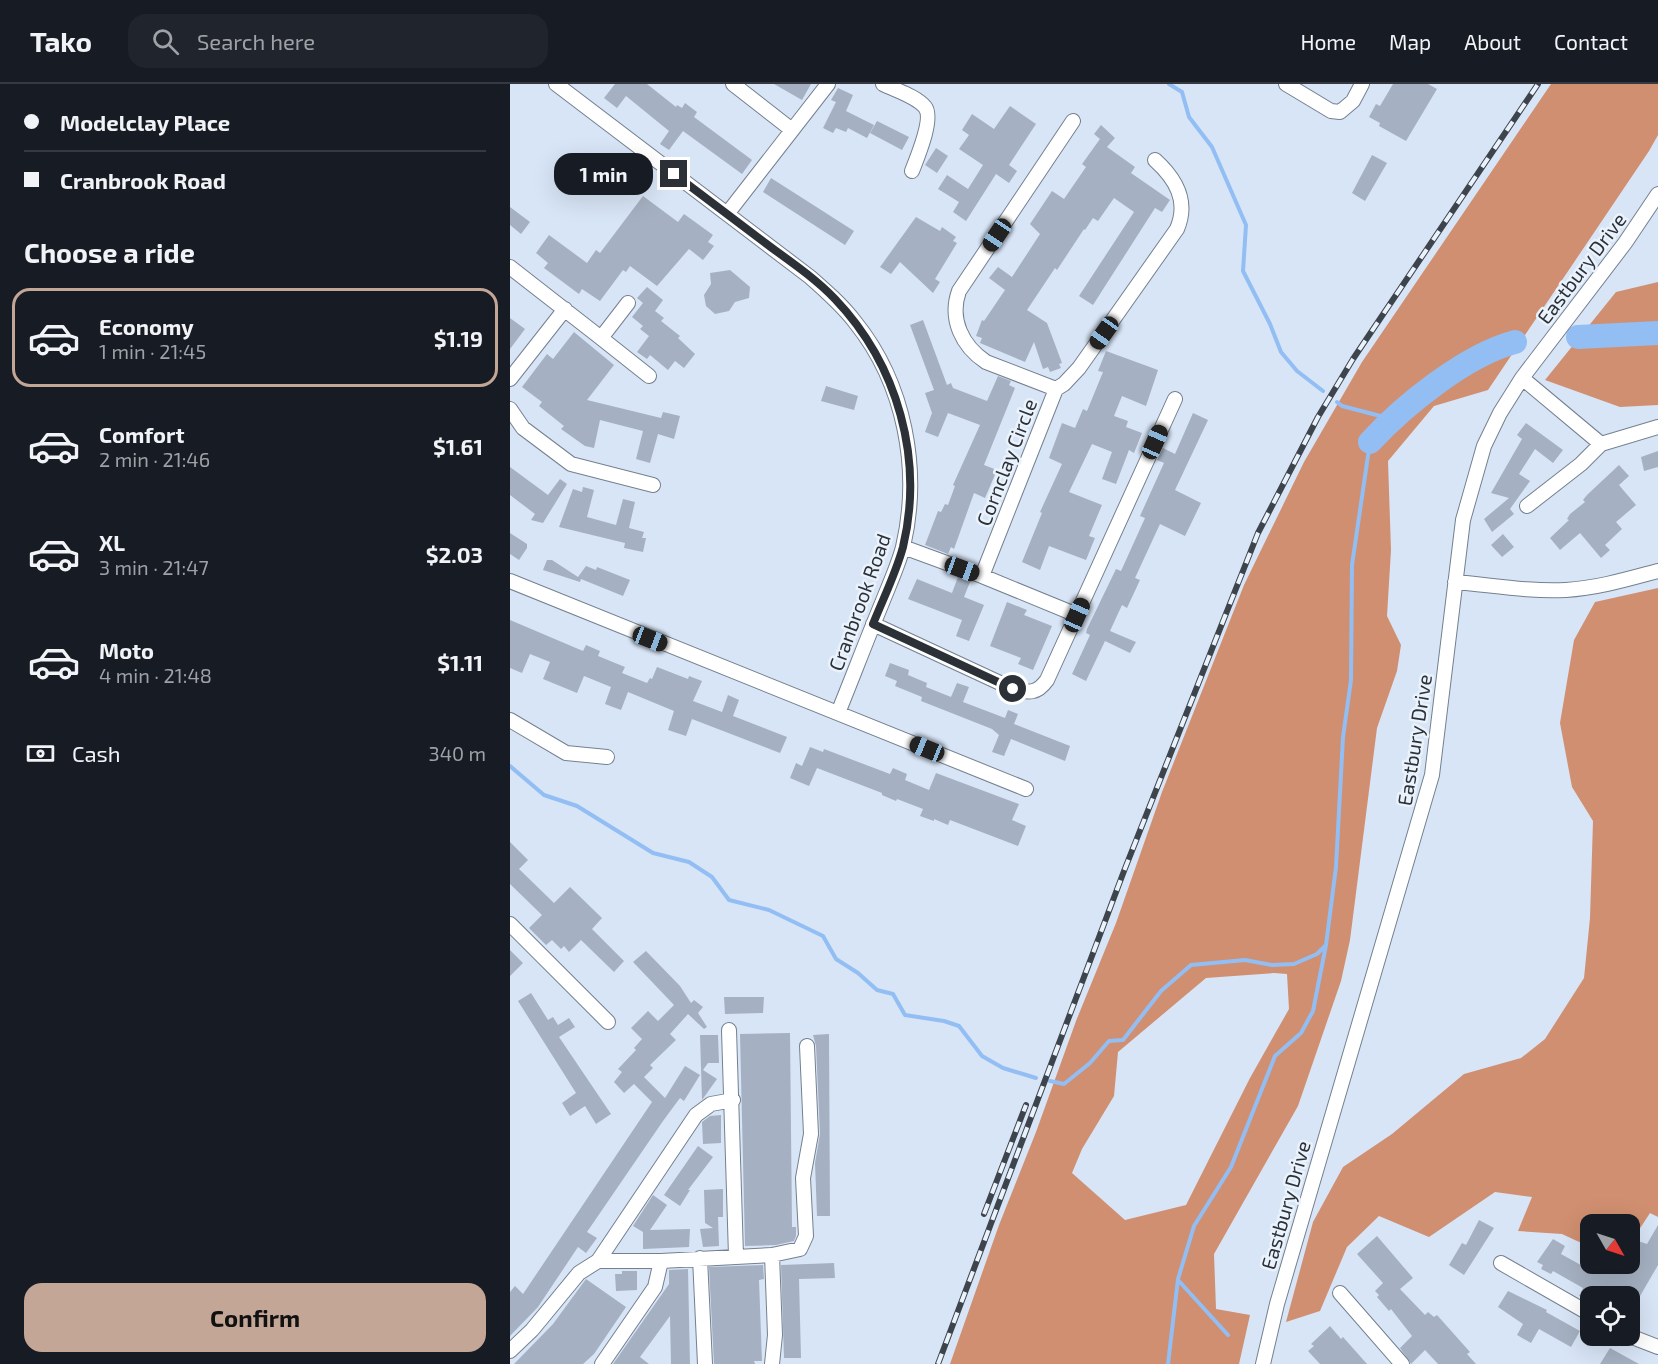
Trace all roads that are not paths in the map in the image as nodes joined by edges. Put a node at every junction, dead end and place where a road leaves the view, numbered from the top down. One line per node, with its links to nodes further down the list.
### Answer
1 (733, 84): 8 (street)
2 (828, 84): 8 (street)
3 (883, 84): 10 (street)
4 (1286, 84): 5 (street)
5 (1362, 84)
6 (563, 86): 12 (street, Cranbrook Road)
7 (1073, 121): 20 (street)
8 (792, 130): 12 (street)
9 (1155, 160): 20 (street, Cornclay Circle)
10 (912, 171)
11 (1658, 195): 18 (street, Eastbury Drive)
12 (728, 214): 27 (street, Cranbrook Road)
13 (510, 267): 15 (street)
14 (628, 303): 16 (street)
15 (565, 309): 16 (street); 19 (street)
16 (601, 338): 17 (street)
17 (649, 376)
18 (1522, 378): 24 (street); 31 (street, Eastbury Drive)
19 (510, 380)
20 (1056, 389): 29 (street, Cornclay Circle)
21 (1175, 399): 32 (street)
22 (510, 408): 25 (street)
23 (1658, 428): 24 (street)
24 (1601, 444): 26 (street)
25 (653, 485)
26 (1527, 506)
27 (903, 547): 29 (street); 33 (street, Cranbrook Road)
28 (1658, 571): 31 (street)
29 (982, 576): 32 (street)
30 (510, 581): 34 (street)
31 (1455, 582): 57 (street, Eastbury Drive)
32 (1077, 615): 33 (street)
33 (873, 624): 34 (street, Cranbrook Road)
34 (838, 713): 37 (street)
35 (510, 720): 36 (street)
36 (607, 757)
37 (1026, 789)
38 (510, 924): 39 (street)
39 (608, 1022)
40 (729, 1030): 42 (street)
41 (807, 1046): 43 (street)
42 (733, 1100): 44 (street); 46 (street)
43 (772, 1255): 44 (street); 56 (street)
44 (736, 1256): 45 (street)
45 (700, 1258): 47 (street); 55 (street)
46 (598, 1261): 47 (street); 53 (street)
47 (661, 1261): 54 (street)
48 (1501, 1263): 50 (street)
49 (1340, 1293): 58 (street)
50 (1580, 1308)
51 (1640, 1340): 52 (street)
52 (1658, 1347)
53 (510, 1351)
54 (602, 1364)
55 (705, 1364)
56 (772, 1364)
57 (1263, 1364)
58 (1402, 1364)

